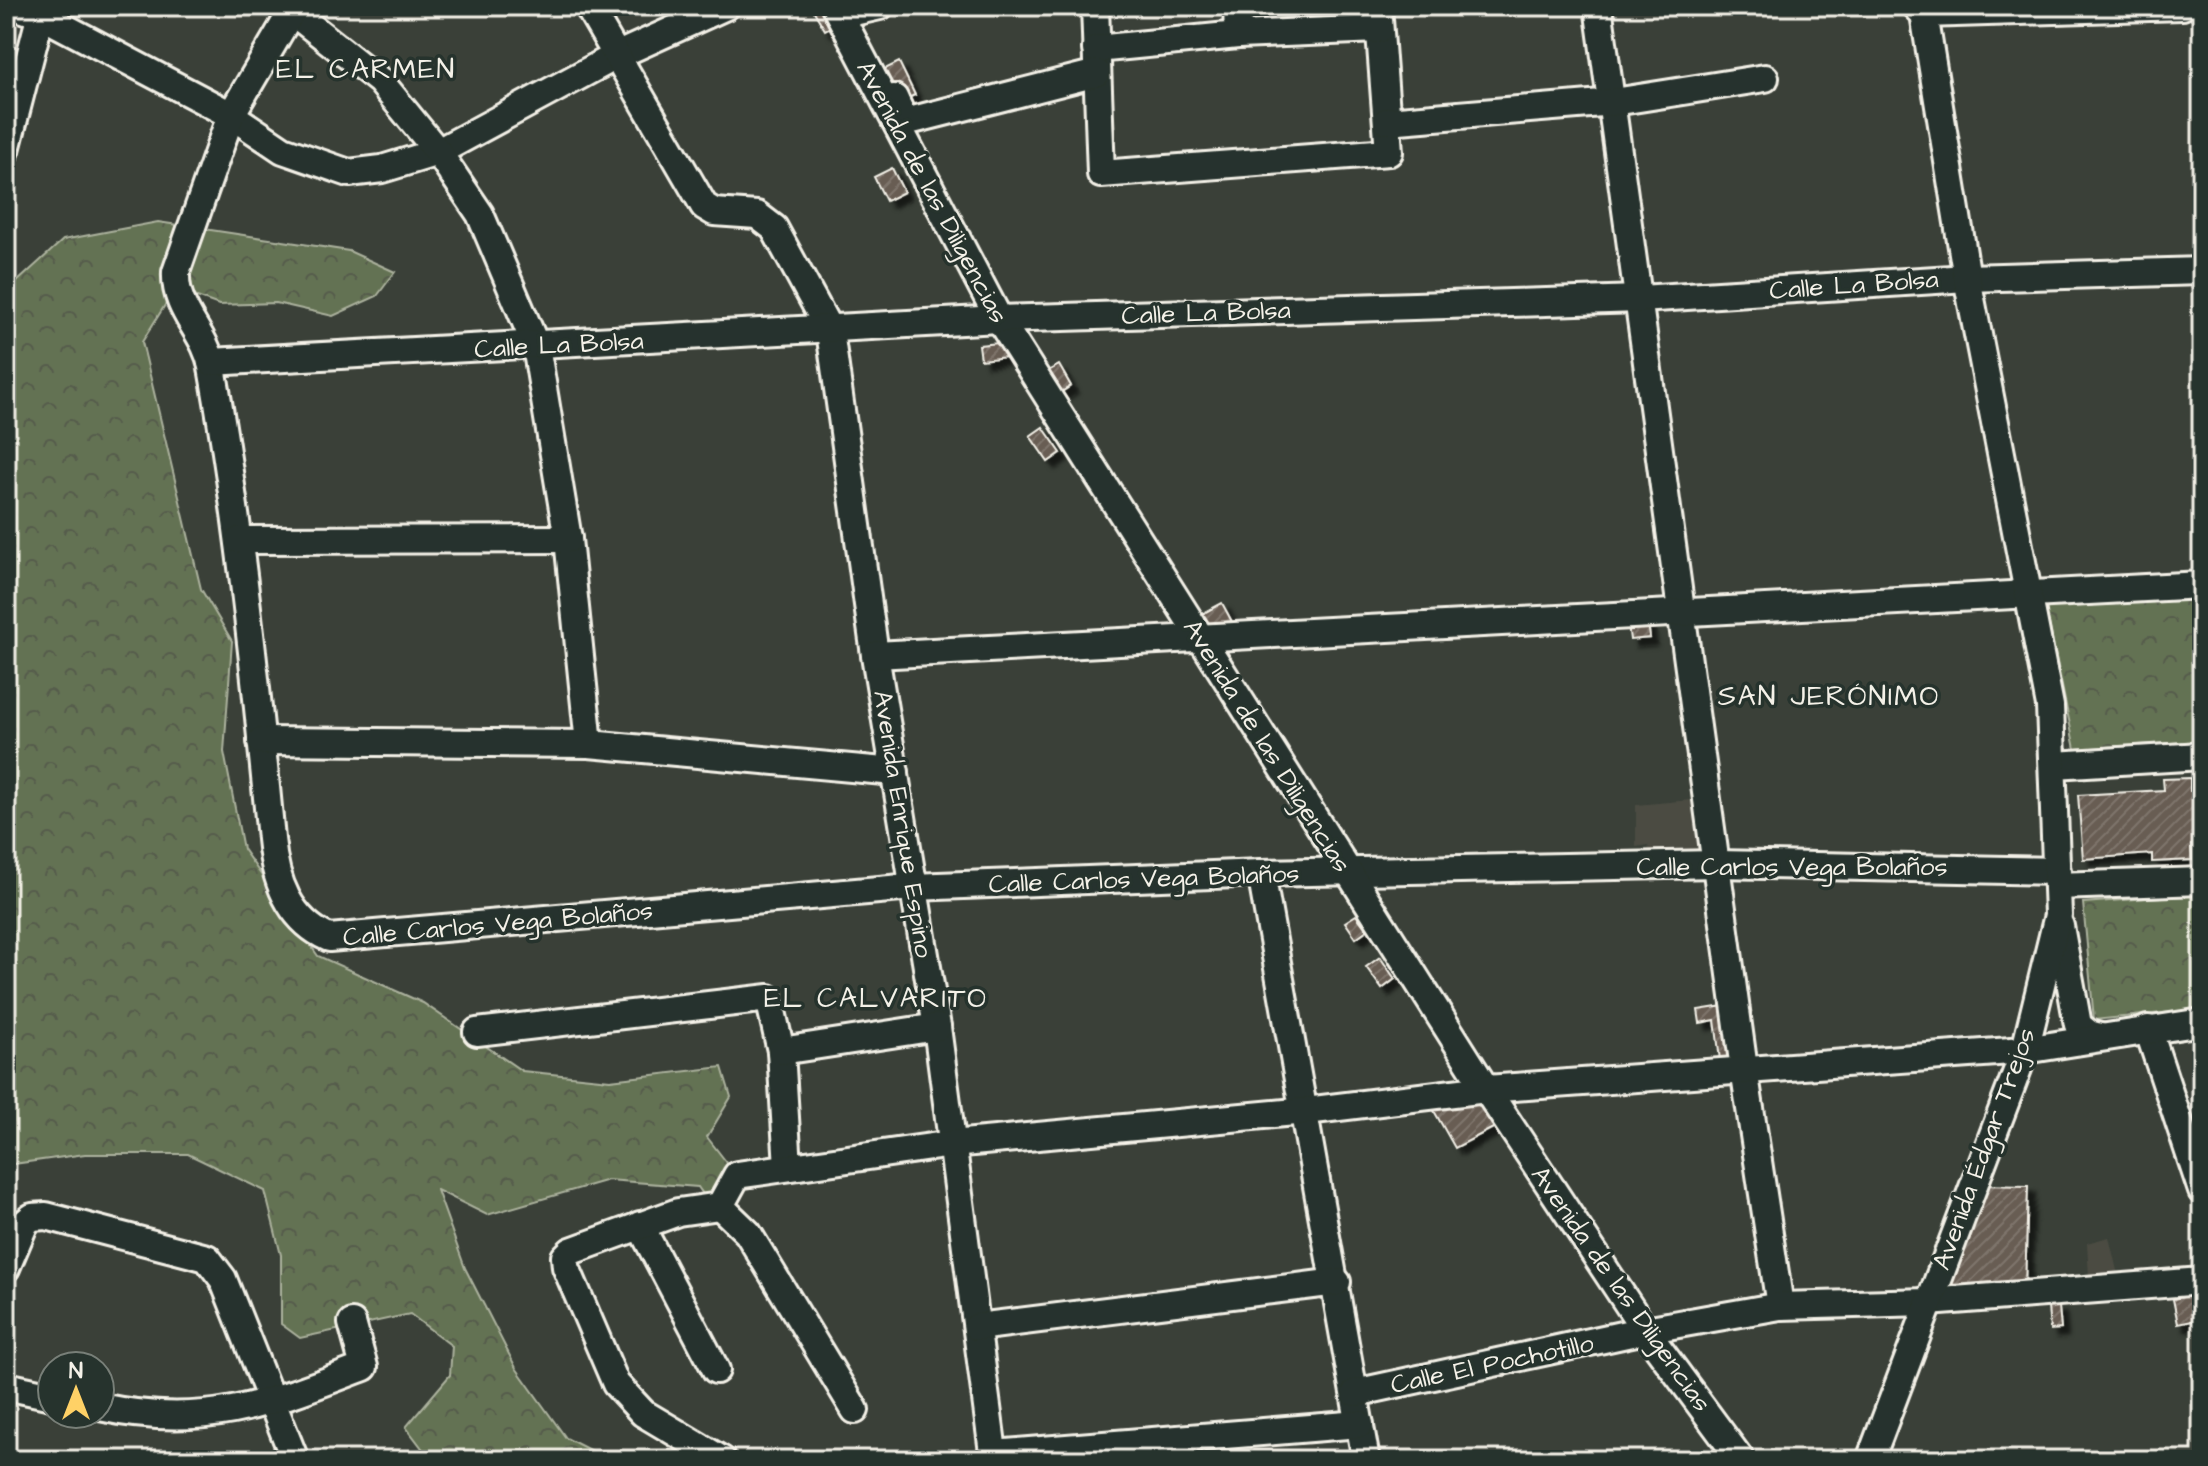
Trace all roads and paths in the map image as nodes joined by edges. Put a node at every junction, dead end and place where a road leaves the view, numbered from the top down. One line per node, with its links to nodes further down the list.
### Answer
1 (14, 6): 10 (street)
2 (588, 6): 15 (street)
3 (726, 6): 15 (street)
4 (1095, 6): 16 (street)
5 (1237, 6): 13 (street)
6 (1598, 6): 18 (street)
7 (2182, 6): 11 (street)
8 (291, 7): 19 (street); 22 (street)
9 (853, 9): 26 (street, Avenida de las Diligencias)
10 (42, 10): 19 (street); 21 (street)
11 (1920, 10): 24 (street, Avenida Édgar Trejos)
12 (1378, 18): 13 (street); 20 (street)
13 (1238, 35): 16 (street)
14 (864, 39): 16 (street)
15 (618, 55): 22 (street); 27 (street)
16 (1097, 61): 20 (street)
17 (1765, 78): 18 (street)
18 (1614, 102): 20 (street); 25 (street)
19 (231, 115): 22 (street); 29 (street)
20 (1387, 121)
21 (6, 150)
22 (438, 152): 28 (street)
23 (2202, 271): 24 (street, Calle La Bolsa)
24 (1967, 278): 25 (street, Calle La Bolsa); 33 (street, Avenida Édgar Trejos)
25 (1640, 299): 26 (street, Calle La Bolsa); 34 (street)
26 (999, 319): 27 (street, Calle La Bolsa); 35 (street, Avenida de las Diligencias)
27 (830, 331): 28 (street, Calle La Bolsa); 36 (street, Avenida Enrique Espino)
28 (536, 346): 29 (street, Calle La Bolsa); 30 (street)
29 (211, 362): 31 (street)
30 (568, 539): 31 (street); 38 (street)
31 (240, 540): 37 (street)
32 (2202, 585): 33 (street)
33 (2030, 592): 34 (street); 40 (street, Avenida Édgar Trejos)
34 (1681, 611): 35 (street); 42 (street)
35 (1200, 638): 36 (street); 43 (street, Avenida de las Diligencias)
36 (875, 655): 41 (street, Avenida Enrique Espino)
37 (261, 741): 38 (street); 47 (street, Calle Carlos Vega Bolaños)
38 (589, 744): 41 (street)
39 (2202, 756): 40 (street)
40 (2054, 765): 45 (street, Avenida Édgar Trejos)
41 (895, 772): 47 (street, Avenida Enrique Espino)
42 (1717, 864): 43 (street, Calle Carlos Vega Bolaños); 45 (street, Calle Carlos Vega Bolaños); 58 (street)
43 (1345, 872): 44 (street, Calle Carlos Vega Bolaños); 59 (street, Avenida de las Diligencias)
44 (1261, 873): 47 (street, Calle Carlos Vega Bolaños); 60 (street)
45 (2057, 878): 46 (street, Calle Carlos Vega Bolaños); 48 (street, Avenida Édgar Trejos)
46 (2202, 881)
47 (913, 887): 51 (street, Avenida Enrique Espino)
48 (2058, 915): 49 (street); 56 (street, Avenida Édgar Trejos)
49 (2075, 1016): 54 (street); 55 (street)
50 (2202, 1022): 52 (street)
51 (937, 1027): 57 (street); 61 (street, Avenida Enrique Espino)
52 (2148, 1029): 54 (street); 63 (street)
53 (477, 1032): 57 (street)
54 (2100, 1037): 55 (street)
55 (2051, 1045): 56 (street)
56 (2025, 1050): 58 (street); 69 (street, Avenida Édgar Trejos)
57 (781, 1051): 62 (street)
58 (1744, 1069): 59 (street); 70 (street)
59 (1486, 1089): 60 (street); 73 (street, Avenida de las Diligencias)
60 (1306, 1111): 61 (street); 68 (street)
61 (952, 1144): 62 (street); 72 (street, Avenida Enrique Espino)
62 (788, 1167): 64 (street)
63 (2202, 1191)
64 (720, 1206): 65 (street); 79 (street)
65 (640, 1225): 74 (street); 84 (street)
66 (6, 1268): 78 (street)
67 (2202, 1281): 69 (street, Calle El Pochotillo)
68 (1337, 1282): 72 (street); 77 (street)
69 (1928, 1302): 70 (street, Calle El Pochotillo); 87 (street, Avenida Édgar Trejos)
70 (1780, 1306): 73 (street, Calle El Pochotillo)
71 (352, 1323): 78 (street)
72 (977, 1327): 82 (street, Avenida Enrique Espino)
73 (1645, 1330): 77 (street, Calle El Pochotillo); 86 (street, Avenida de las Diligencias)
74 (716, 1370)
75 (6, 1386): 76 (street)
76 (36, 1393)
77 (1355, 1393): 81 (street)
78 (271, 1403): 80 (street); 83 (street)
79 (855, 1410)
80 (116, 1411)
81 (1360, 1424): 82 (street); 85 (street)
82 (993, 1457)
83 (295, 1460)
84 (722, 1460)
85 (1366, 1460)
86 (1741, 1460)
87 (1870, 1460)

